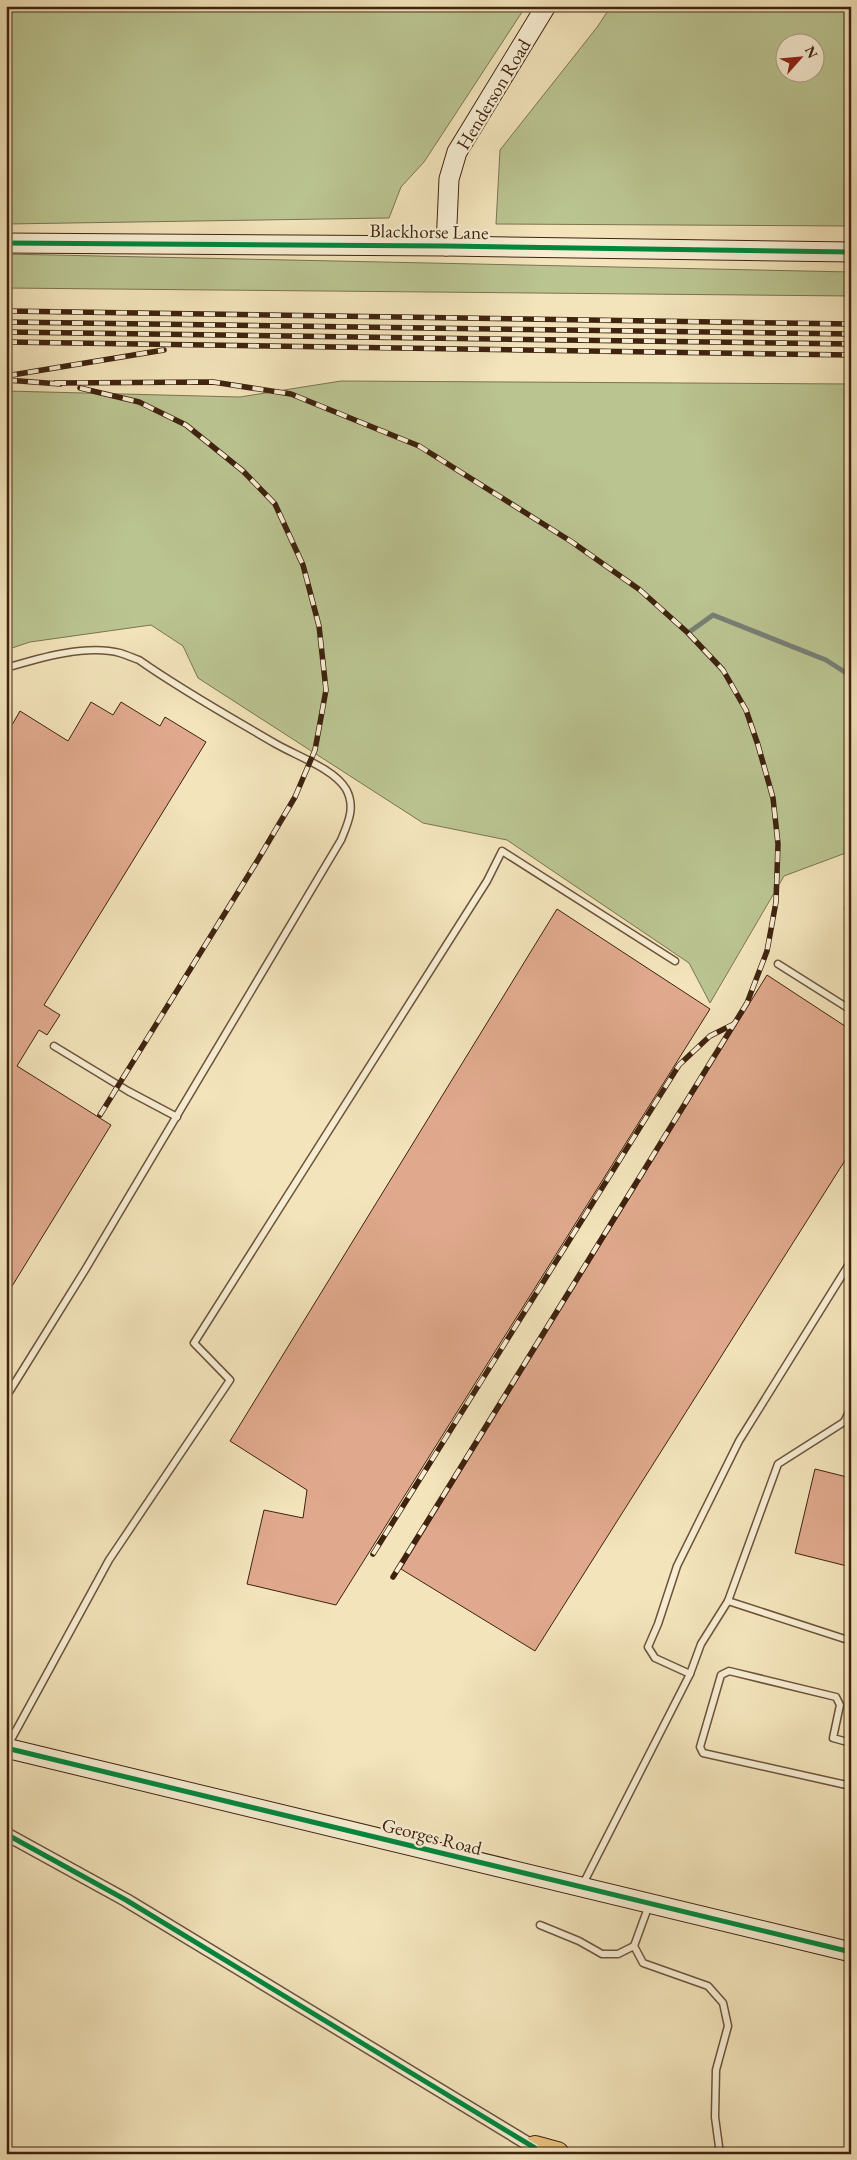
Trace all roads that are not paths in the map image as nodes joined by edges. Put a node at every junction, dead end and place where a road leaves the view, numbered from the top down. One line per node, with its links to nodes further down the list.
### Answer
1 (546, 6): 3 (street, Henderson Road)
2 (6, 242): 3 (street, Blackhorse Lane)
3 (446, 246): 4 (street, Blackhorse Lane)
4 (851, 252)
5 (6, 668): 10 (lane)
6 (675, 962): 19 (lane)
7 (778, 964): 8 (lane)
8 (851, 1010)
9 (54, 1046): 10 (lane)
10 (177, 1117): 12 (lane)
11 (851, 1261): 17 (lane)
12 (6, 1397)
13 (851, 1408): 14 (lane)
14 (847, 1423): 15 (lane)
15 (728, 1601): 16 (lane); 17 (lane)
16 (851, 1641)
17 (690, 1674): 22 (lane)
18 (851, 1743): 20 (lane)
19 (6, 1748): 22 (street, Georges Road)
20 (851, 1786)
21 (6, 1834): 27 (street)
22 (581, 1887): 23 (street, Georges Road)
23 (650, 1904): 25 (lane); 26 (street, Georges Road)
24 (540, 1925): 25 (lane)
25 (634, 1946): 28 (lane)
26 (851, 1952)
27 (544, 2152)
28 (720, 2154)

